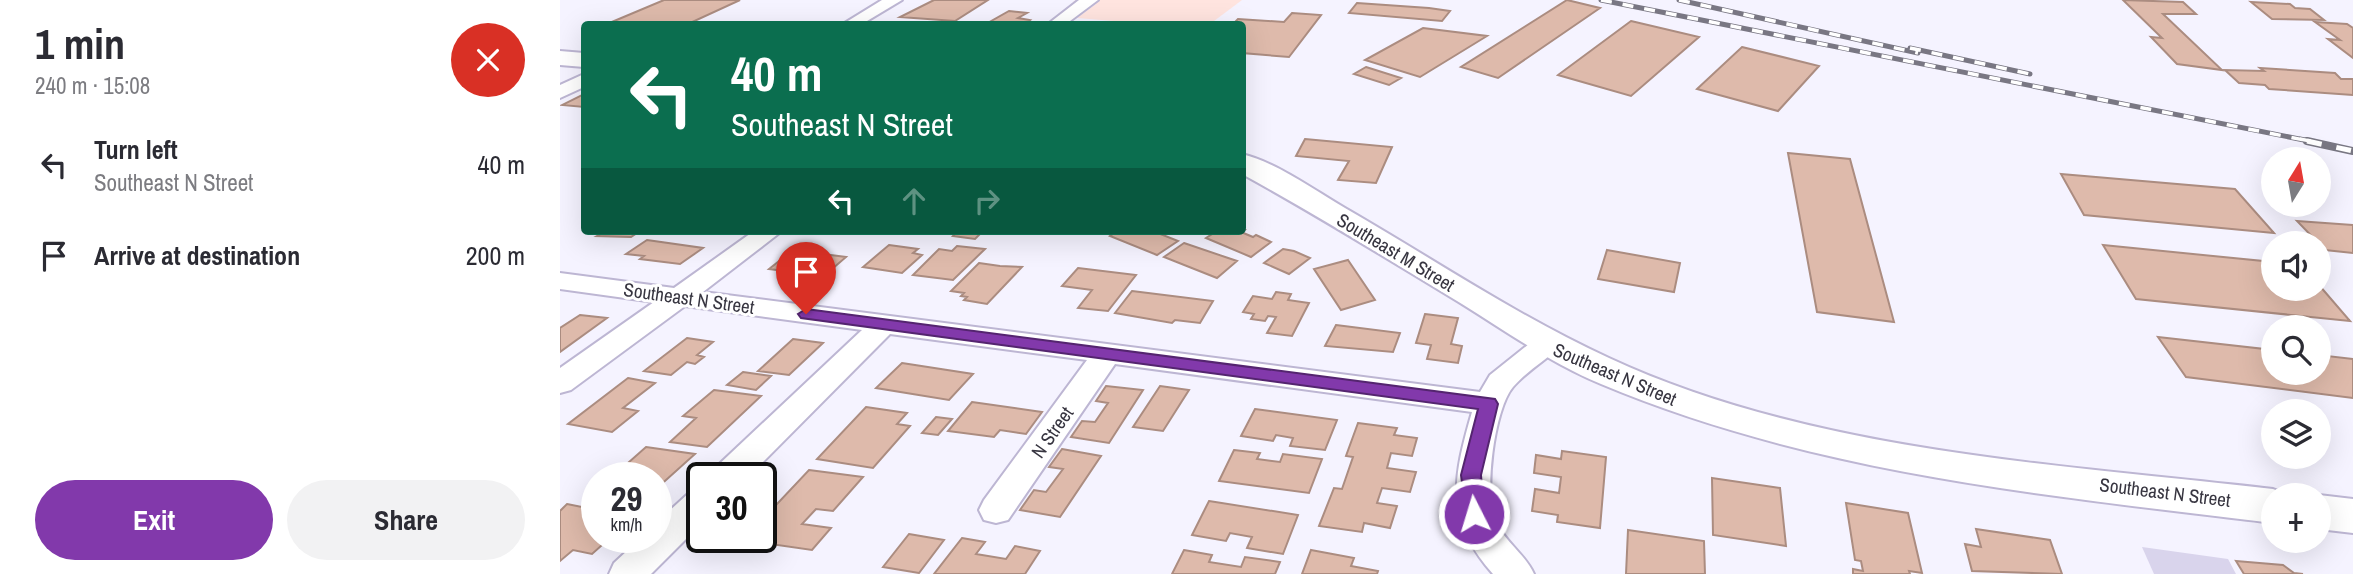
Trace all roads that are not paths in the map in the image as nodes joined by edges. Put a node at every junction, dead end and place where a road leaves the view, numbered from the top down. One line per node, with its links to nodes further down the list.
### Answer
1 (894, 0): 3 (street)
2 (1090, 0): 4 (street)
3 (856, 21)
4 (1060, 21)
5 (560, 58): 6 (street)
6 (581, 60)
7 (581, 82): 8 (street)
8 (560, 92)
9 (1246, 164): 14 (street, Southeast M Street)
10 (764, 235): 12 (street)
11 (560, 281): 12 (street, Southeast N Street)
12 (679, 297): 13 (street, Southeast N Street); 16 (street)
13 (883, 325): 15 (street, Southeast N Street); 18 (street)
14 (1549, 342): 17 (street, Southeast N Street); 19 (street, Southeast N Street)
15 (1107, 354): 17 (street, Southeast N Street); 20 (street, N Street)
16 (560, 383)
17 (1489, 404): 25 (street)
18 (742, 462)
19 (2261, 504)
20 (996, 510)
21 (2331, 513): 22 (street)
22 (2353, 516)
23 (686, 517): 24 (street)
24 (627, 574)
25 (1516, 574)

